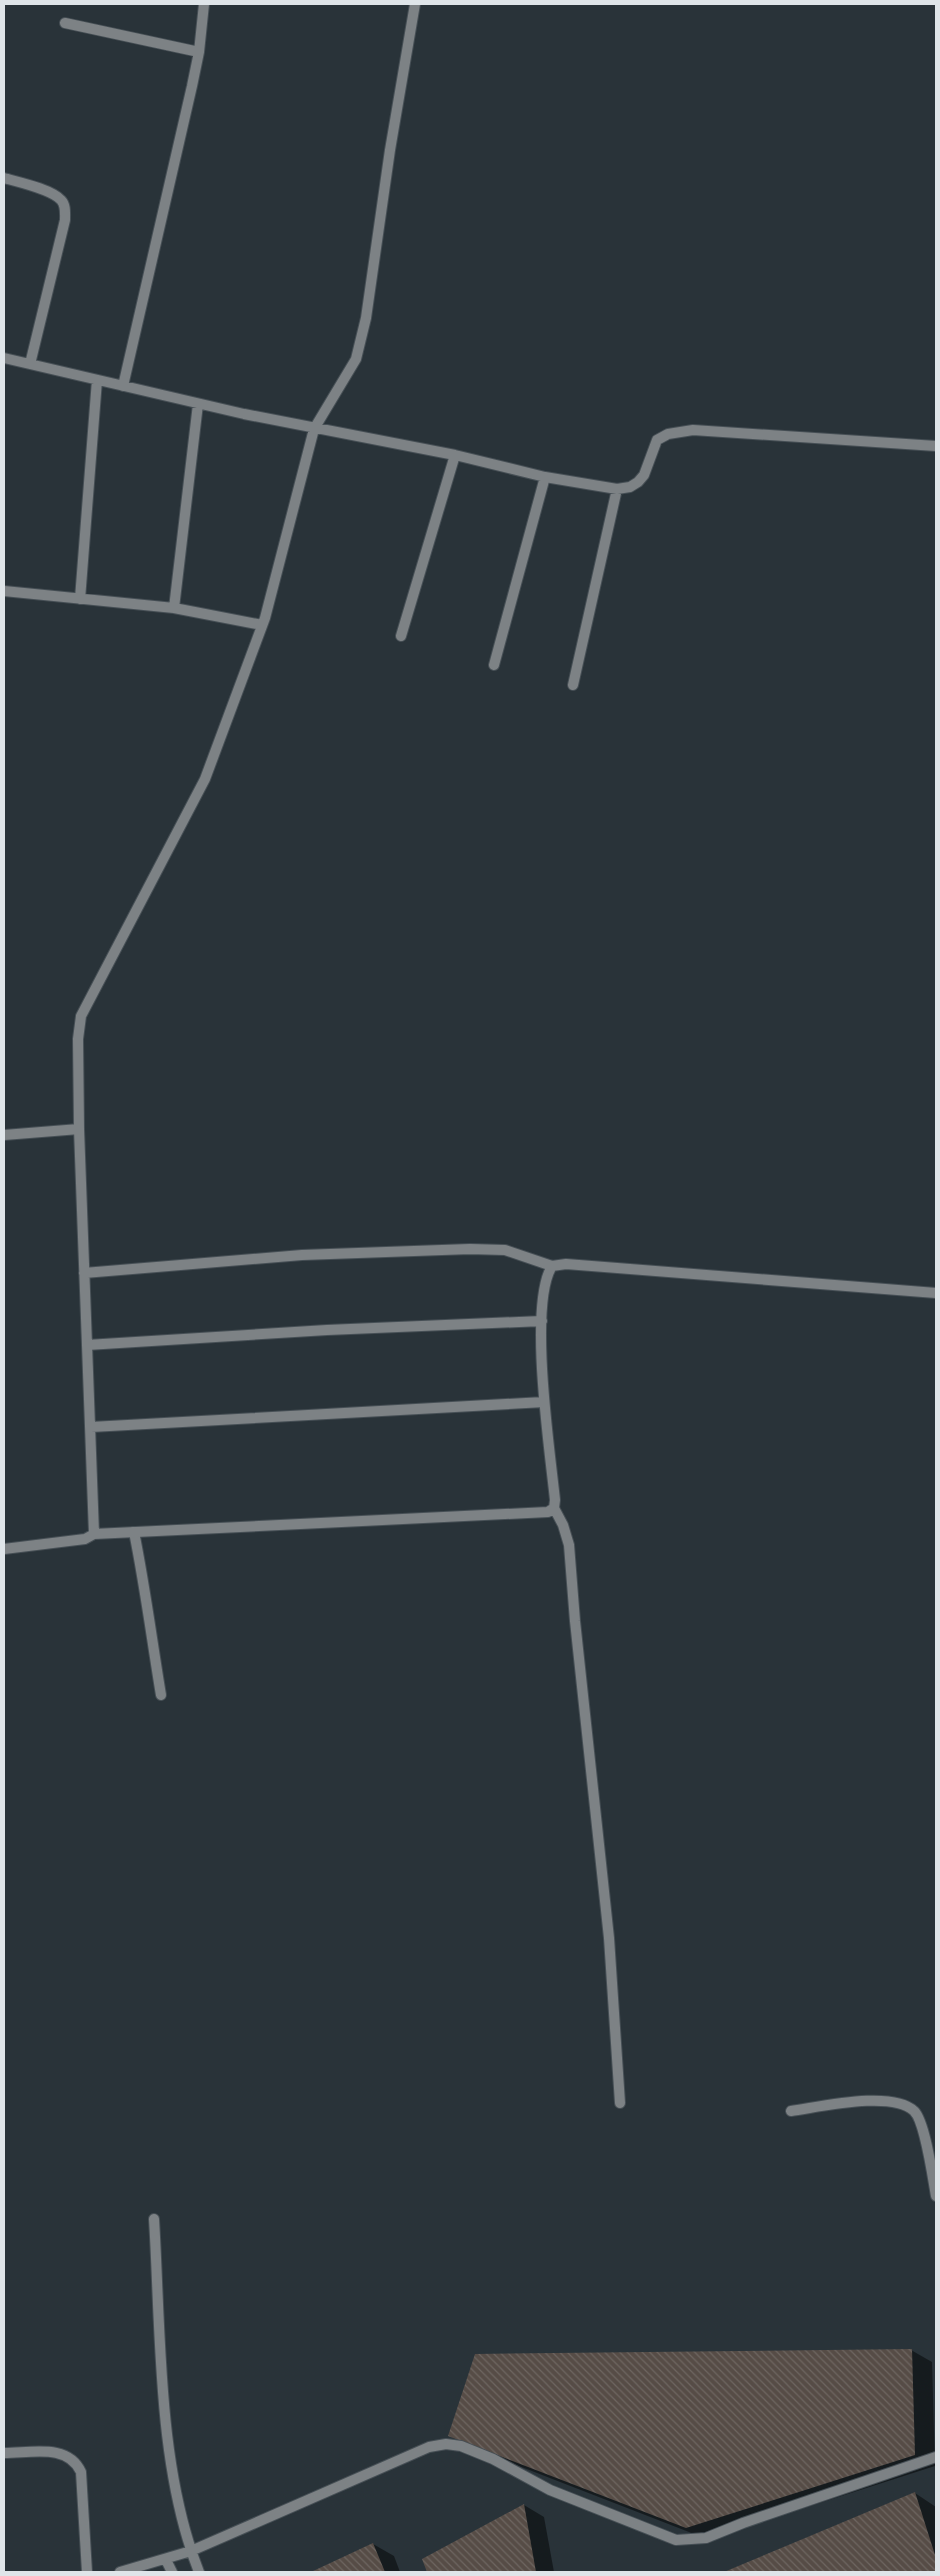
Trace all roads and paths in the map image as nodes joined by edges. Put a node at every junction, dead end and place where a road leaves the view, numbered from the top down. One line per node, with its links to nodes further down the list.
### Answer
1 (204, 4): 4 (street)
2 (415, 4): 11 (street)
3 (65, 23): 4 (street)
4 (199, 52): 9 (street)
5 (4, 178): 7 (street)
6 (4, 358): 7 (street)
7 (30, 364): 8 (street)
8 (97, 380): 9 (street); 17 (street)
9 (123, 386): 10 (street)
10 (198, 404): 11 (street); 18 (street)
11 (314, 429): 13 (street); 19 (street)
12 (936, 446): 15 (street)
13 (455, 455): 14 (street); 20 (street)
14 (545, 477): 15 (street); 21 (street)
15 (617, 489): 22 (street)
16 (4, 591): 17 (street)
17 (80, 599): 18 (street)
18 (174, 608): 19 (street)
19 (262, 625): 23 (street)
20 (401, 636)
21 (494, 665)
22 (573, 685)
23 (79, 1129): 24 (street); 26 (street)
24 (4, 1135)
25 (552, 1266): 26 (street); 27 (street); 28 (street)
26 (84, 1273): 29 (street)
27 (936, 1293)
28 (542, 1321): 29 (street); 30 (street)
29 (87, 1345): 31 (street)
30 (544, 1402): 31 (street); 32 (street)
31 (91, 1427): 34 (street)
32 (554, 1508): 33 (street); 37 (street)
33 (134, 1532): 34 (street); 36 (street)
34 (94, 1534): 35 (street)
35 (4, 1549)
36 (161, 1695)
37 (620, 2104)
38 (791, 2111): 39 (street)
39 (936, 2196)
40 (154, 2219): 43 (street)
41 (4, 2453): 46 (street)
42 (936, 2457): 43 (street)
43 (190, 2551): 44 (street); 49 (street)
44 (166, 2560): 45 (street); 48 (street)
45 (137, 2569): 47 (street)
46 (87, 2572)
47 (120, 2572)
48 (172, 2572)
49 (199, 2572)

